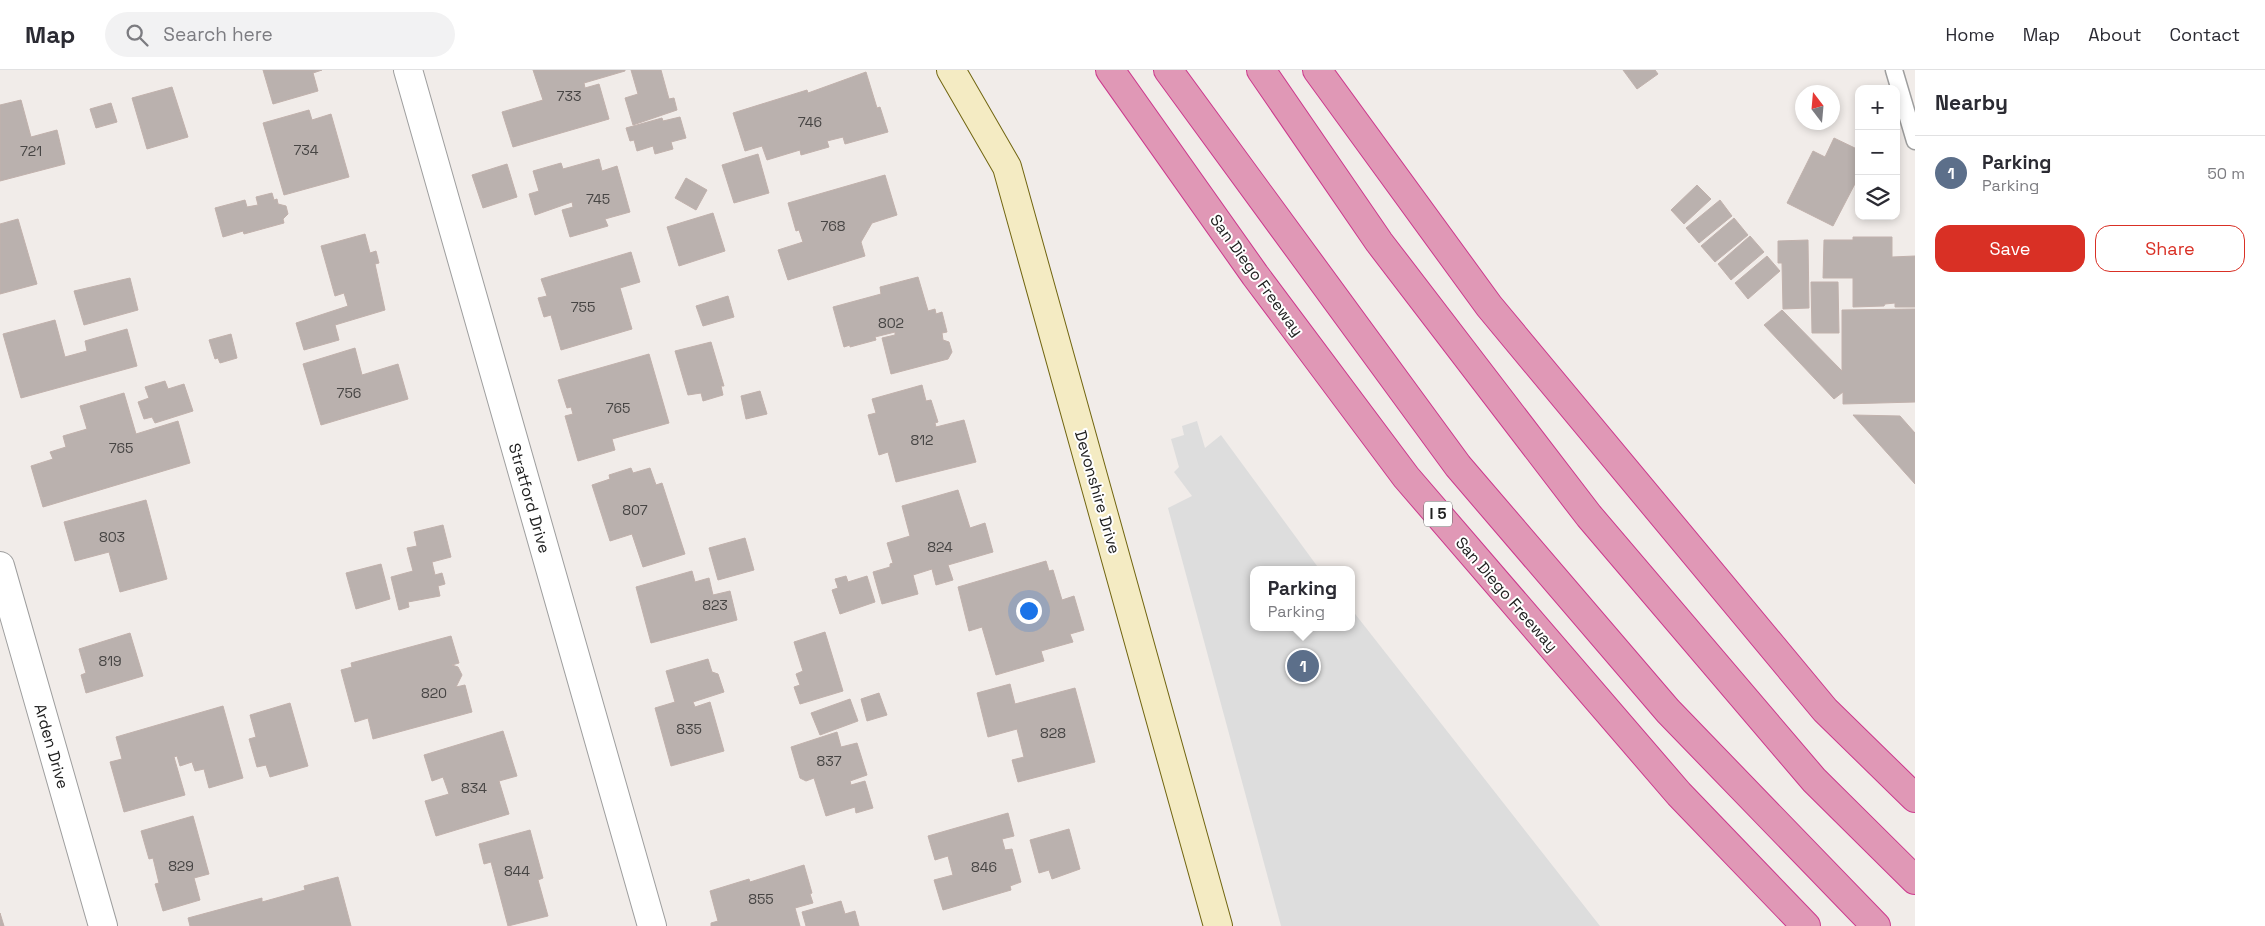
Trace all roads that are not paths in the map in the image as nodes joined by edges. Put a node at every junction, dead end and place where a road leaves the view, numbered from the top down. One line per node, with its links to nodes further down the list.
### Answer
1 (408, 70): 13 (street, Stratford Drive)
2 (951, 70): 14 (street, Devonshire Drive)
3 (1110, 70): 15 (highway, San Diego Freeway / I 5)
4 (1168, 70): 16 (highway)
5 (1261, 70): 11 (highway)
6 (1317, 70): 10 (highway)
7 (1894, 70): 8 (lane)
8 (1915, 141)
9 (0, 566): 12 (street, Arden Drive)
10 (1915, 798)
11 (1915, 880)
12 (103, 926)
13 (652, 926)
14 (1218, 926)
15 (1806, 926)
16 (1876, 926)

